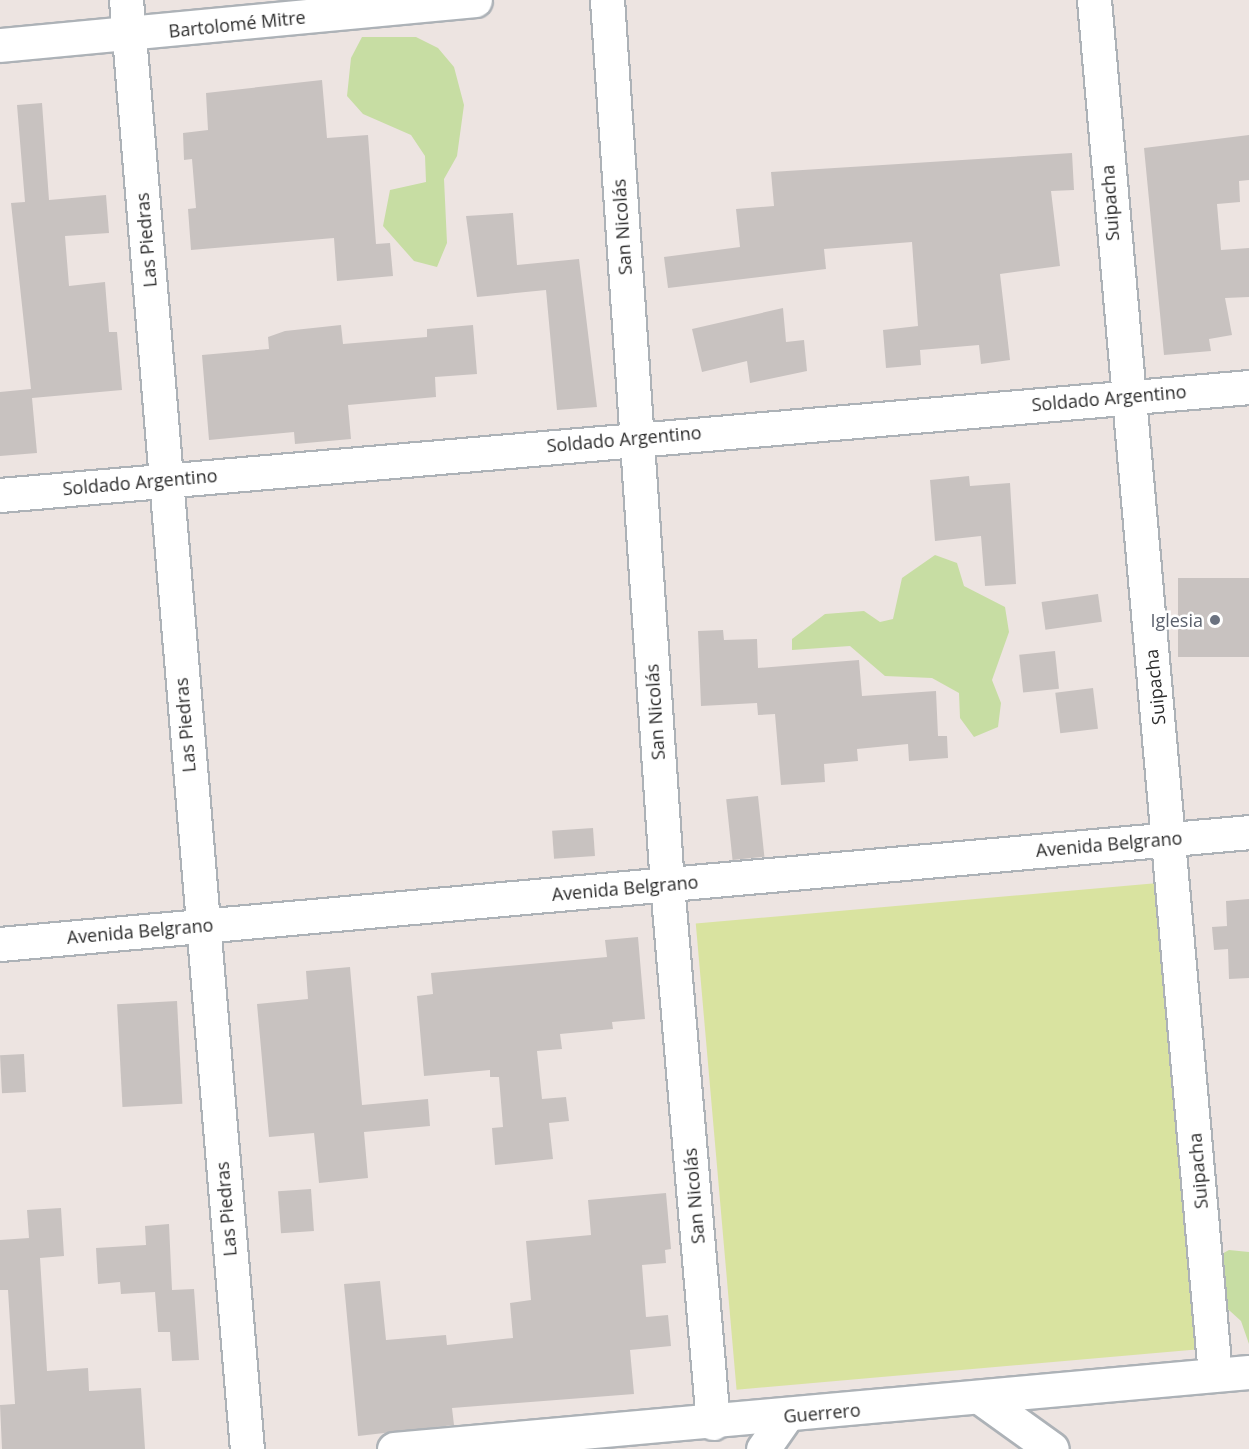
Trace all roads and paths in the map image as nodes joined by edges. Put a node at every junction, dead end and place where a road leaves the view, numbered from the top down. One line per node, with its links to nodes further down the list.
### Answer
1 (126, 0): 5 (street, Las Piedras)
2 (475, 0): 5 (street, Bartolomé Mitre)
3 (607, 0): 9 (street, San Nicolás)
4 (1094, 0): 8 (street, Suipacha)
5 (130, 35): 6 (street, Bartolomé Mitre); 10 (street, Las Piedras)
6 (0, 45)
7 (1249, 387): 8 (street, Soldado Argentino)
8 (1125, 397): 9 (street, Soldado Argentino); 13 (street, Suipacha)
9 (636, 438): 10 (street, Soldado Argentino); 14 (street, San Nicolás)
10 (166, 480): 11 (street, Soldado Argentino); 15 (street, Las Piedras)
11 (0, 495)
12 (1249, 832): 13 (street, Avenida Belgrano)
13 (1170, 839): 14 (street, Avenida Belgrano); 18 (street, Suipacha)
14 (667, 884): 15 (street, Avenida Belgrano); 21 (street, San Nicolás)
15 (201, 926): 16 (street, Avenida Belgrano); 22 (street, Las Piedras)
16 (0, 944)
17 (1249, 1372): 18 (street, Guerrero)
18 (1215, 1375): 19 (street, Guerrero)
19 (981, 1398): 20 (street, Guerrero); 25 (street)
20 (786, 1417): 21 (street, Guerrero); 24 (street)
21 (713, 1423): 23 (street, Guerrero)
22 (247, 1449)
23 (394, 1449)
24 (763, 1449)
25 (1052, 1449)

